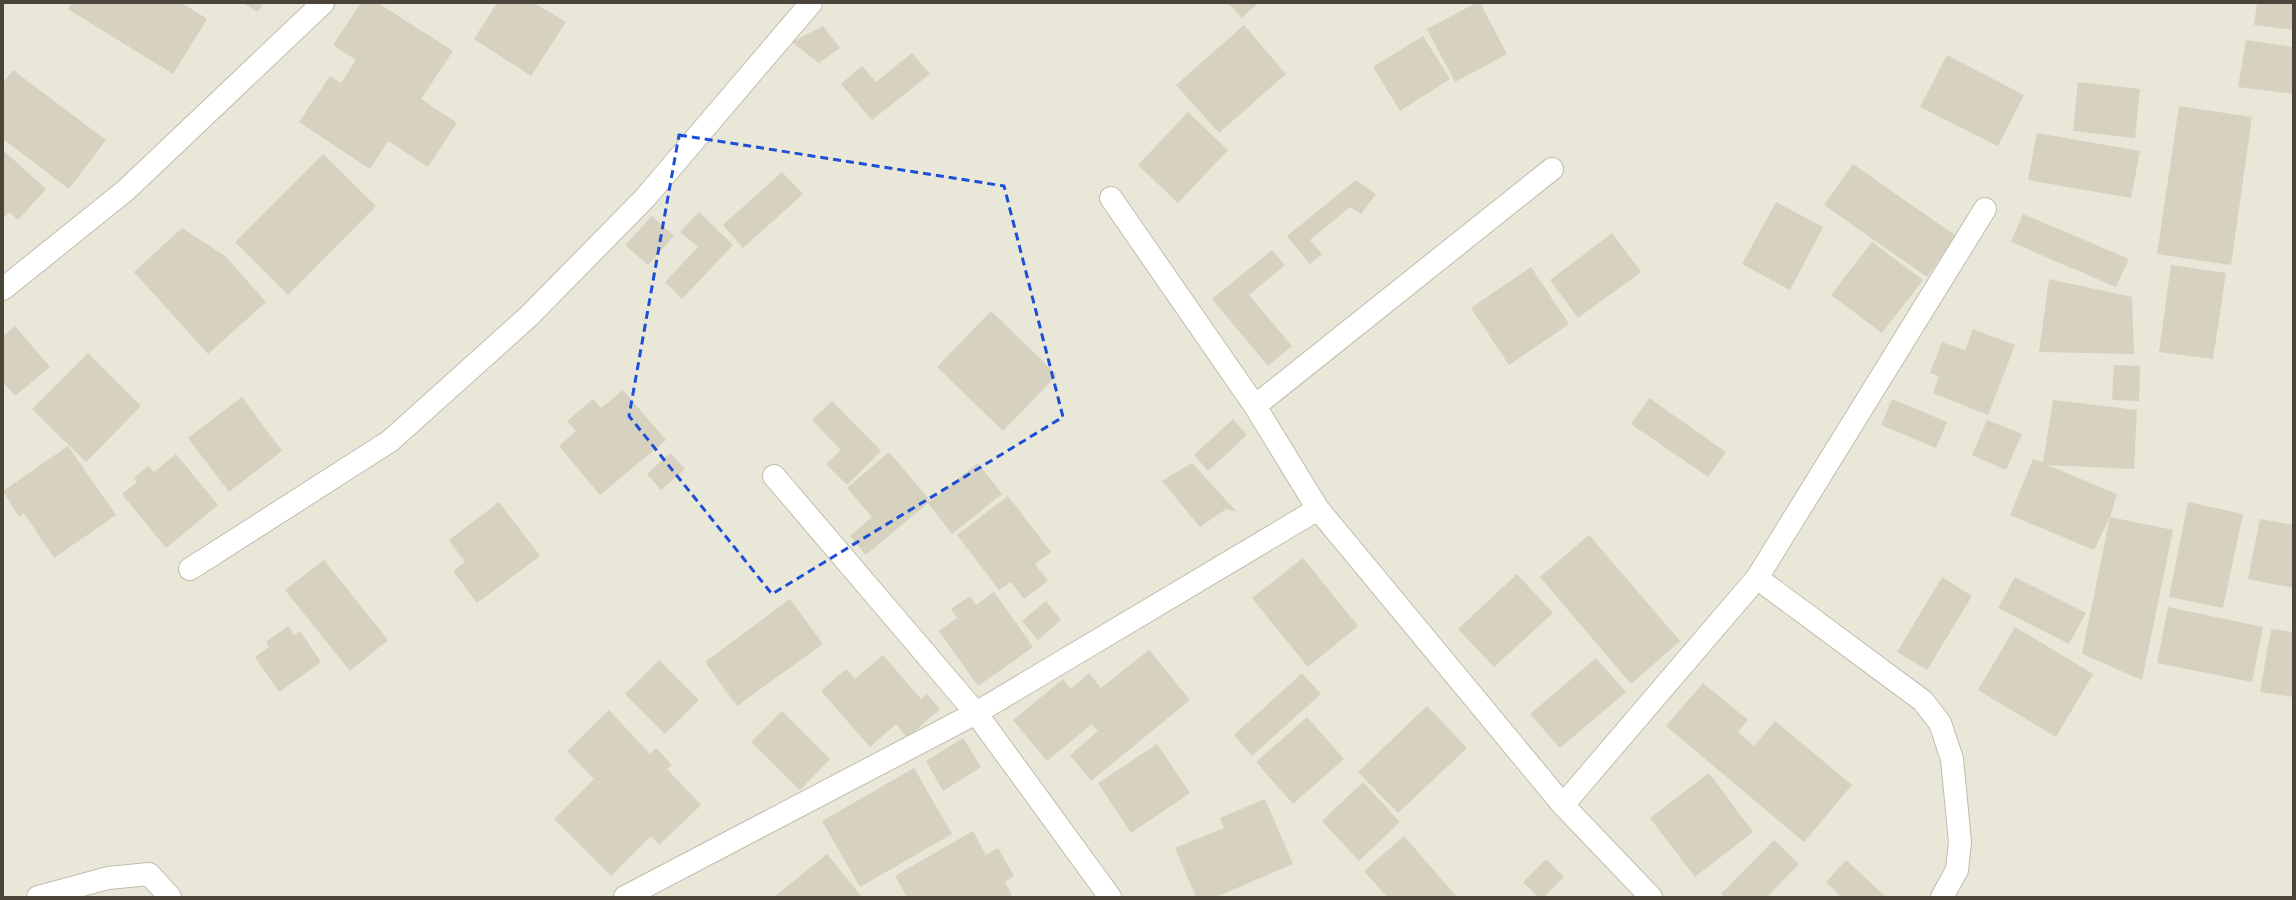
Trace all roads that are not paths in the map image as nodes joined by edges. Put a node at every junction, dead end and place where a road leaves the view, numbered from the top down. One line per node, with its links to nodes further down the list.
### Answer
1 (323, 3): 6 (street)
2 (811, 3): 10 (street)
3 (1552, 169): 7 (street)
4 (1111, 198): 7 (street)
5 (1984, 209): 11 (street)
6 (3, 289)
7 (1255, 406): 9 (street)
8 (774, 476): 12 (street)
9 (1318, 509): 12 (street); 13 (street)
10 (190, 570)
11 (1757, 578): 13 (street); 19 (street)
12 (976, 713): 14 (street); 17 (street)
13 (1563, 806): 18 (street)
14 (638, 894)
15 (38, 897): 16 (street)
16 (170, 897)
17 (1110, 897)
18 (1651, 897)
19 (1942, 897)

